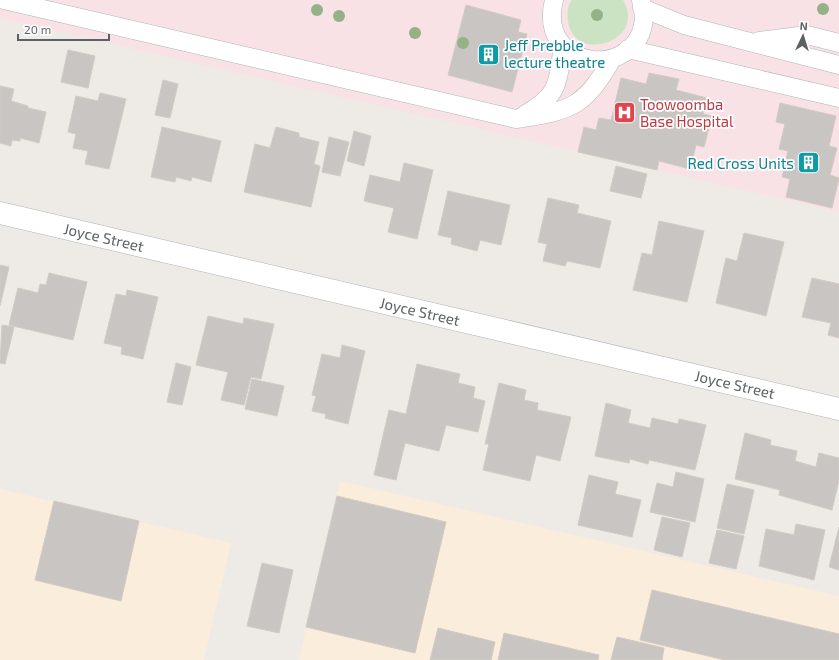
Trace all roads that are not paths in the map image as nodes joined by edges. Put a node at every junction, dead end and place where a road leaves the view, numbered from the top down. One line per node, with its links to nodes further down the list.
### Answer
1 (4, 0): 11 (lane)
2 (554, 0): 6 (lane)
3 (642, 4): 4 (lane); 7 (lane)
4 (751, 42): 5 (lane); 9 (lane)
5 (839, 42)
6 (563, 46): 8 (lane); 11 (lane)
7 (628, 50): 8 (lane); 10 (lane)
8 (612, 59): 11 (lane)
9 (839, 65)
10 (839, 98)
11 (516, 119)
12 (0, 213): 13 (street, Joyce Street)
13 (839, 409)

